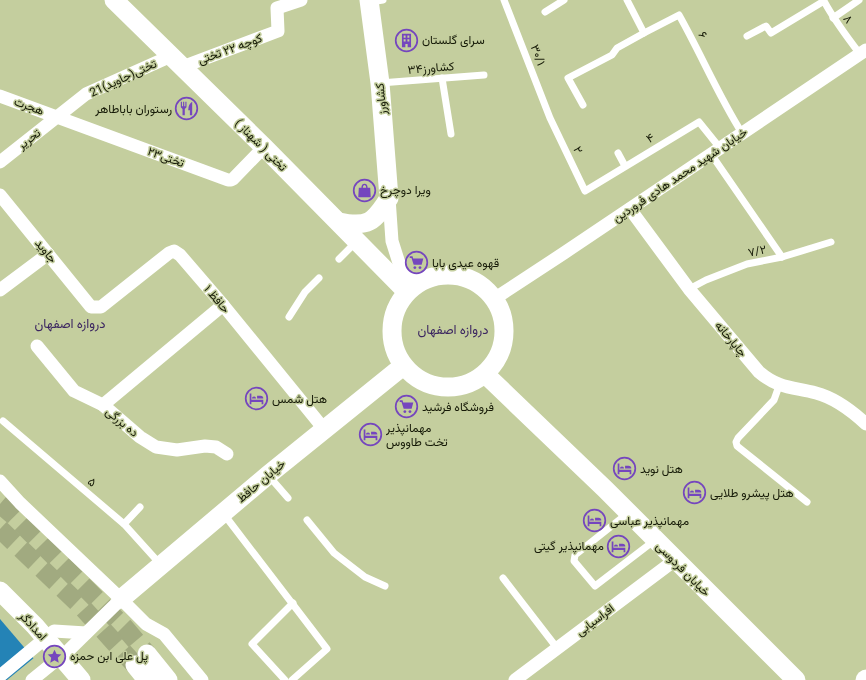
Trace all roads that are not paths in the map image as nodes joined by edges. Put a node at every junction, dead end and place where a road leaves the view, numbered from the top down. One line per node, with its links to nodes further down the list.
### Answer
1 (114, 0): 13 (street, تختی ( شهناز ))
2 (301, 0): 13 (street, کوچه ۲۲ تختی)
3 (504, 0): 20 (lane, ۳۰/۱)
4 (564, 0): 8 (lane)
5 (627, 0): 10 (lane)
6 (859, 0): 9 (lane)
7 (374, 1): 16 (street, کشاورز)
8 (545, 12)
9 (833, 18): 11 (lane, ۸); 12 (lane, ۸)
10 (644, 33): 18 (lane); 21 (lane, ۶)
11 (747, 36)
12 (863, 52): 21 (street, خیابان شهید محمد هادی فروردین)
13 (176, 61): 19 (street, 21تختی(جاوید)); 23 (street, تختی ( شهناز ))
14 (484, 75): 15 (lane, کشاورز۳۴)
15 (442, 78): 16 (lane, کشاورز۳۴); 22 (lane)
16 (380, 83): 30 (street, کشاورز)
17 (0, 96): 19 (street, هجرت)
18 (583, 105)
19 (58, 117): 23 (street, تختی۲۳); 26 (street, تحریر)
20 (550, 118): 28 (lane, ۲)
21 (742, 133): 24 (street, خیابان شهید محمد هادی فروردین)
22 (451, 134)
23 (264, 147): 32 (street, تختی ( شهناز ))
24 (715, 151): 27 (lane, ۴); 31 (street, خیابان شهید محمد هادی فروردین); 36 (lane)
25 (618, 153): 27 (lane)
26 (0, 162)
27 (625, 166): 28 (lane, ۴)
28 (585, 191)
29 (0, 195): 35 (street, جاوید)
30 (389, 198): 32 (street); 39 (street)
31 (630, 209): 40 (street, چاپارخانه); 42 (street, خیابان شهید محمد هادی فروردین)
32 (339, 222): 33 (street, تختی ( شهناز ))
33 (357, 241): 37 (lane); 39 (street, تختی ( شهناز ))
34 (832, 242): 36 (lane, ۷/۲)
35 (48, 254): 41 (street); 44 (street, جاوید)
36 (782, 258): 40 (lane, ۷/۲)
37 (339, 259)
38 (319, 278): 45 (lane)
39 (411, 287): 42 (street); 47 (street)
40 (689, 289): 49 (street, چاپارخانه)
41 (0, 290)
42 (494, 299): 48 (street)
43 (223, 305): 44 (street, حافظ ۱); 50 (street); 53 (street, حافظ ۱)
44 (91, 307)
45 (289, 317)
46 (37, 346): 50 (street, ده بزرگی)
47 (403, 366): 48 (street); 53 (street, خیابان حافظ)
48 (486, 374): 61 (street, خیابان فردوسی)
49 (780, 386): 52 (street, چاپارخانه); 58 (lane)
50 (103, 405): 54 (street, ده بزرگی)
51 (3, 421): 63 (lane, ۵)
52 (866, 424)
53 (324, 429): 55 (street, خیابان حافظ)
54 (227, 454)
55 (268, 475): 57 (lane); 60 (street, خیابان حافظ)
56 (0, 481): 70 (street)
57 (288, 498)
58 (807, 502)
59 (140, 507): 63 (lane)
60 (223, 513): 66 (street, خیابان حافظ); 71 (lane)
61 (628, 513): 64 (street, خیابان فردوسی); 64 (lane)
62 (307, 520): 68 (lane)
63 (124, 524): 66 (lane, ۵)
64 (655, 540): 65 (street, خیابان فردوسی)
65 (675, 560): 73 (street, افراسیابی); 83 (street, خیابان فردوسی)
66 (161, 566): 70 (street, خیابان حافظ)
67 (503, 578): 73 (lane)
68 (385, 586)
69 (0, 591): 76 (street, امدادگر)
70 (121, 599): 72 (street); 79 (street)
71 (293, 603): 80 (lane); 81 (lane)
72 (86, 633): 74 (street); 75 (street)
73 (557, 648): 82 (street, افراسیابی)
74 (0, 676)
75 (32, 680)
76 (81, 680)
77 (147, 680): 78 (street)
78 (168, 680)
79 (202, 680)
80 (285, 680)
81 (292, 680)
82 (515, 680)
83 (796, 680)

